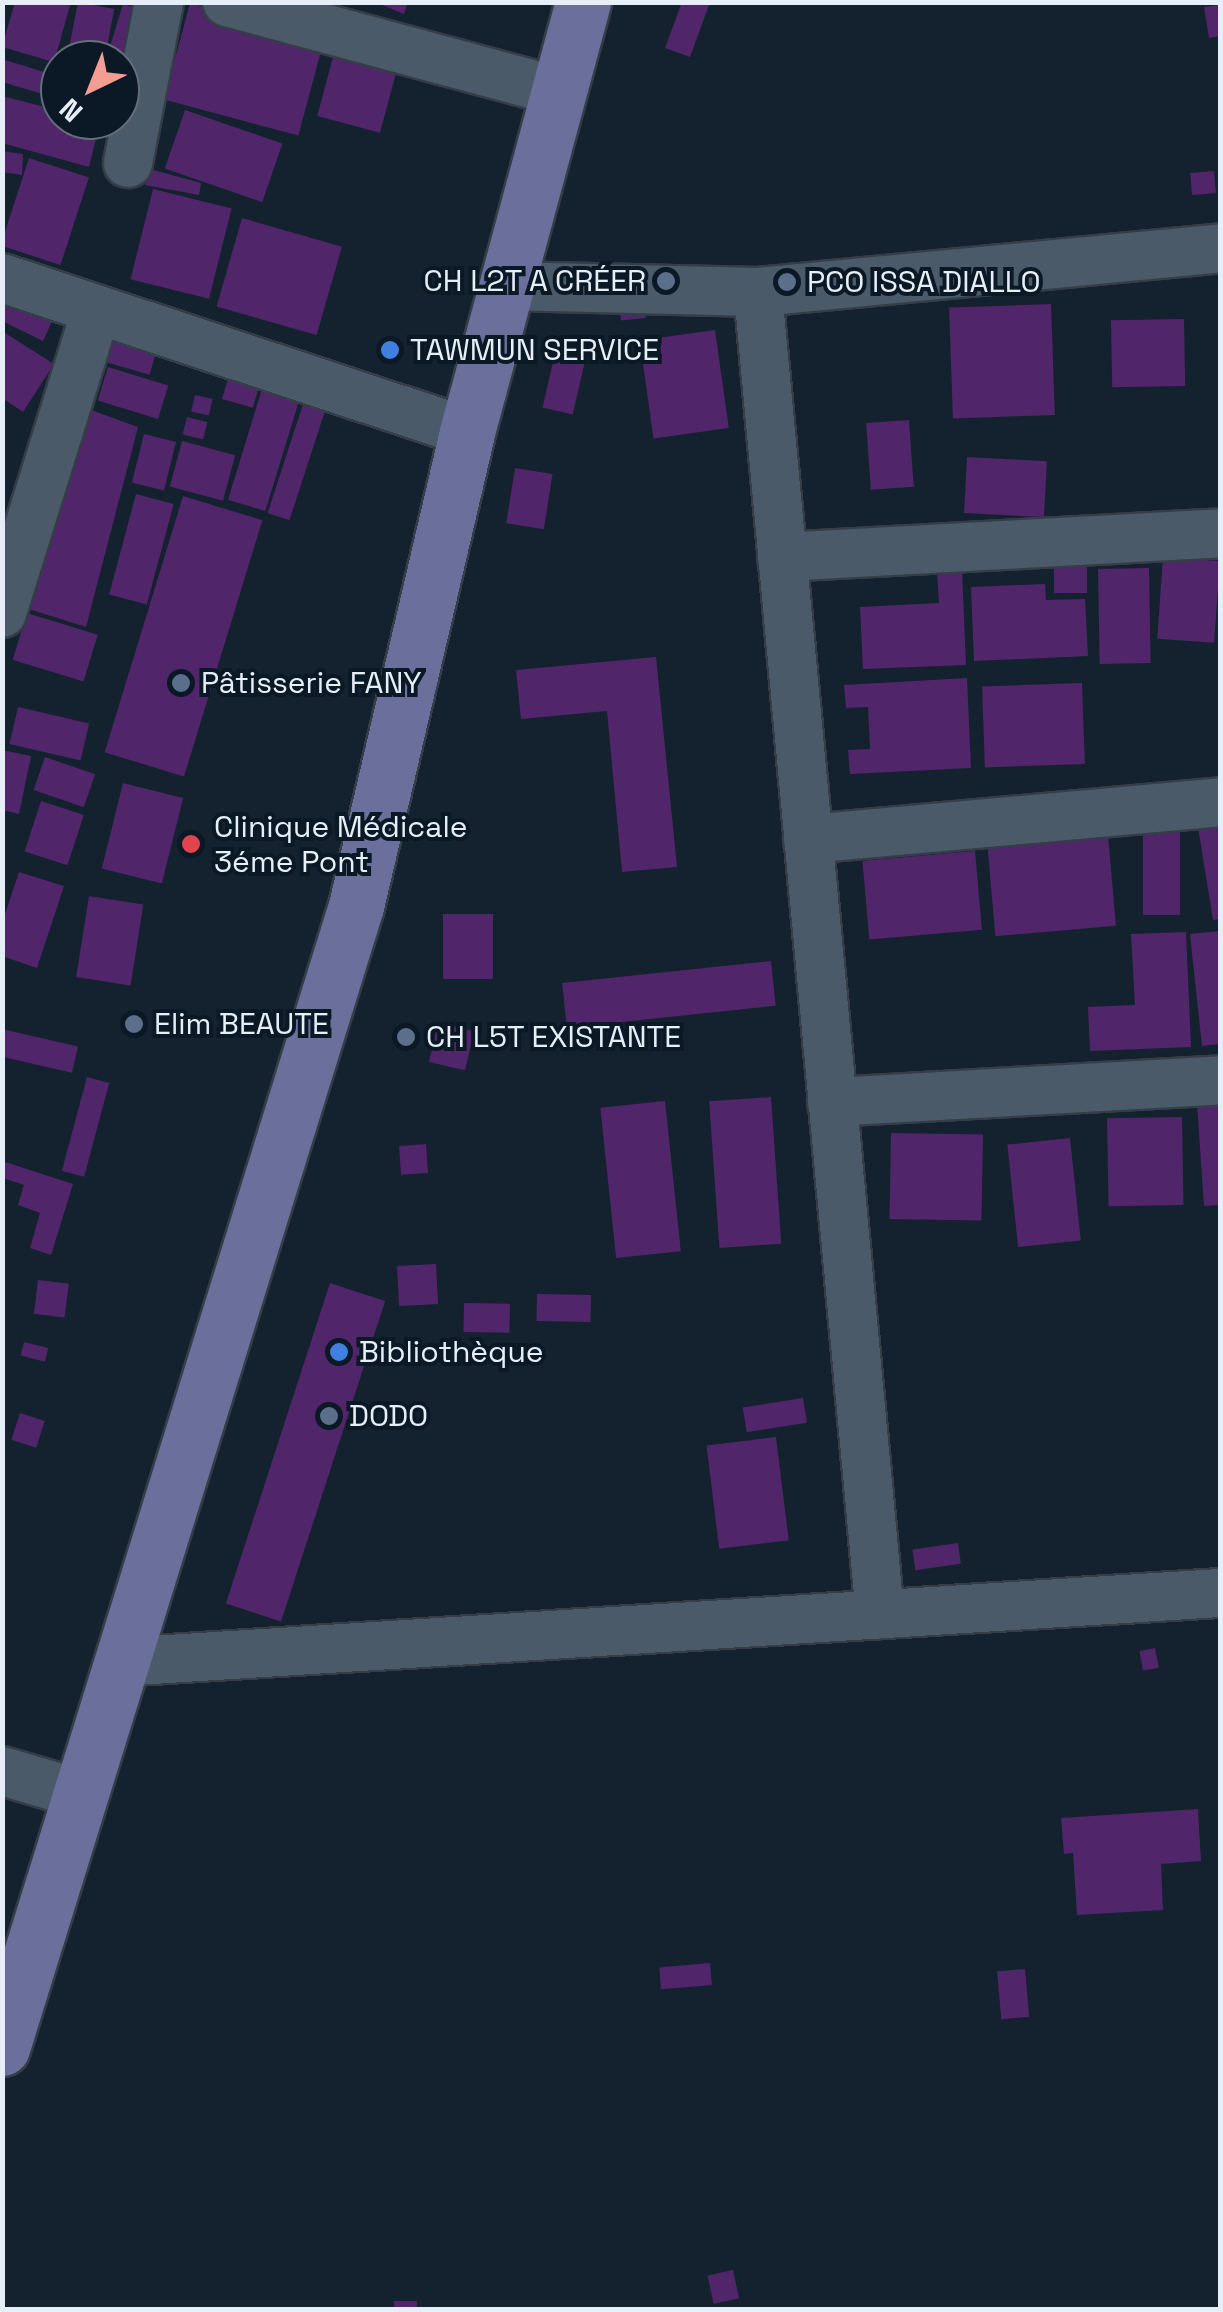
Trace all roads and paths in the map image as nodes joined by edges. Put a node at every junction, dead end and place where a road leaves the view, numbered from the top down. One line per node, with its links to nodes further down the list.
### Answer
1 (159, 2): 5 (street)
2 (227, 2): 4 (street)
3 (583, 2): 4 (main road)
4 (561, 92): 8 (main road)
5 (128, 163)
6 (1220, 248): 9 (street)
7 (2, 278): 10 (street)
8 (508, 286): 9 (street); 11 (main road)
9 (758, 292): 13 (street)
10 (96, 311): 11 (street); 14 (street)
11 (467, 432): 21 (main road)
12 (1220, 532): 13 (street)
13 (782, 557): 16 (street)
14 (2, 613)
15 (1220, 802): 16 (street)
16 (808, 839): 18 (street)
17 (1220, 1080): 18 (street)
18 (832, 1102): 20 (street)
19 (1220, 1593): 20 (street)
20 (880, 1614): 21 (street)
21 (120, 1662): 23 (main road)
22 (2, 1771): 23 (street)
23 (80, 1794): 24 (main road)
24 (2, 2048)

